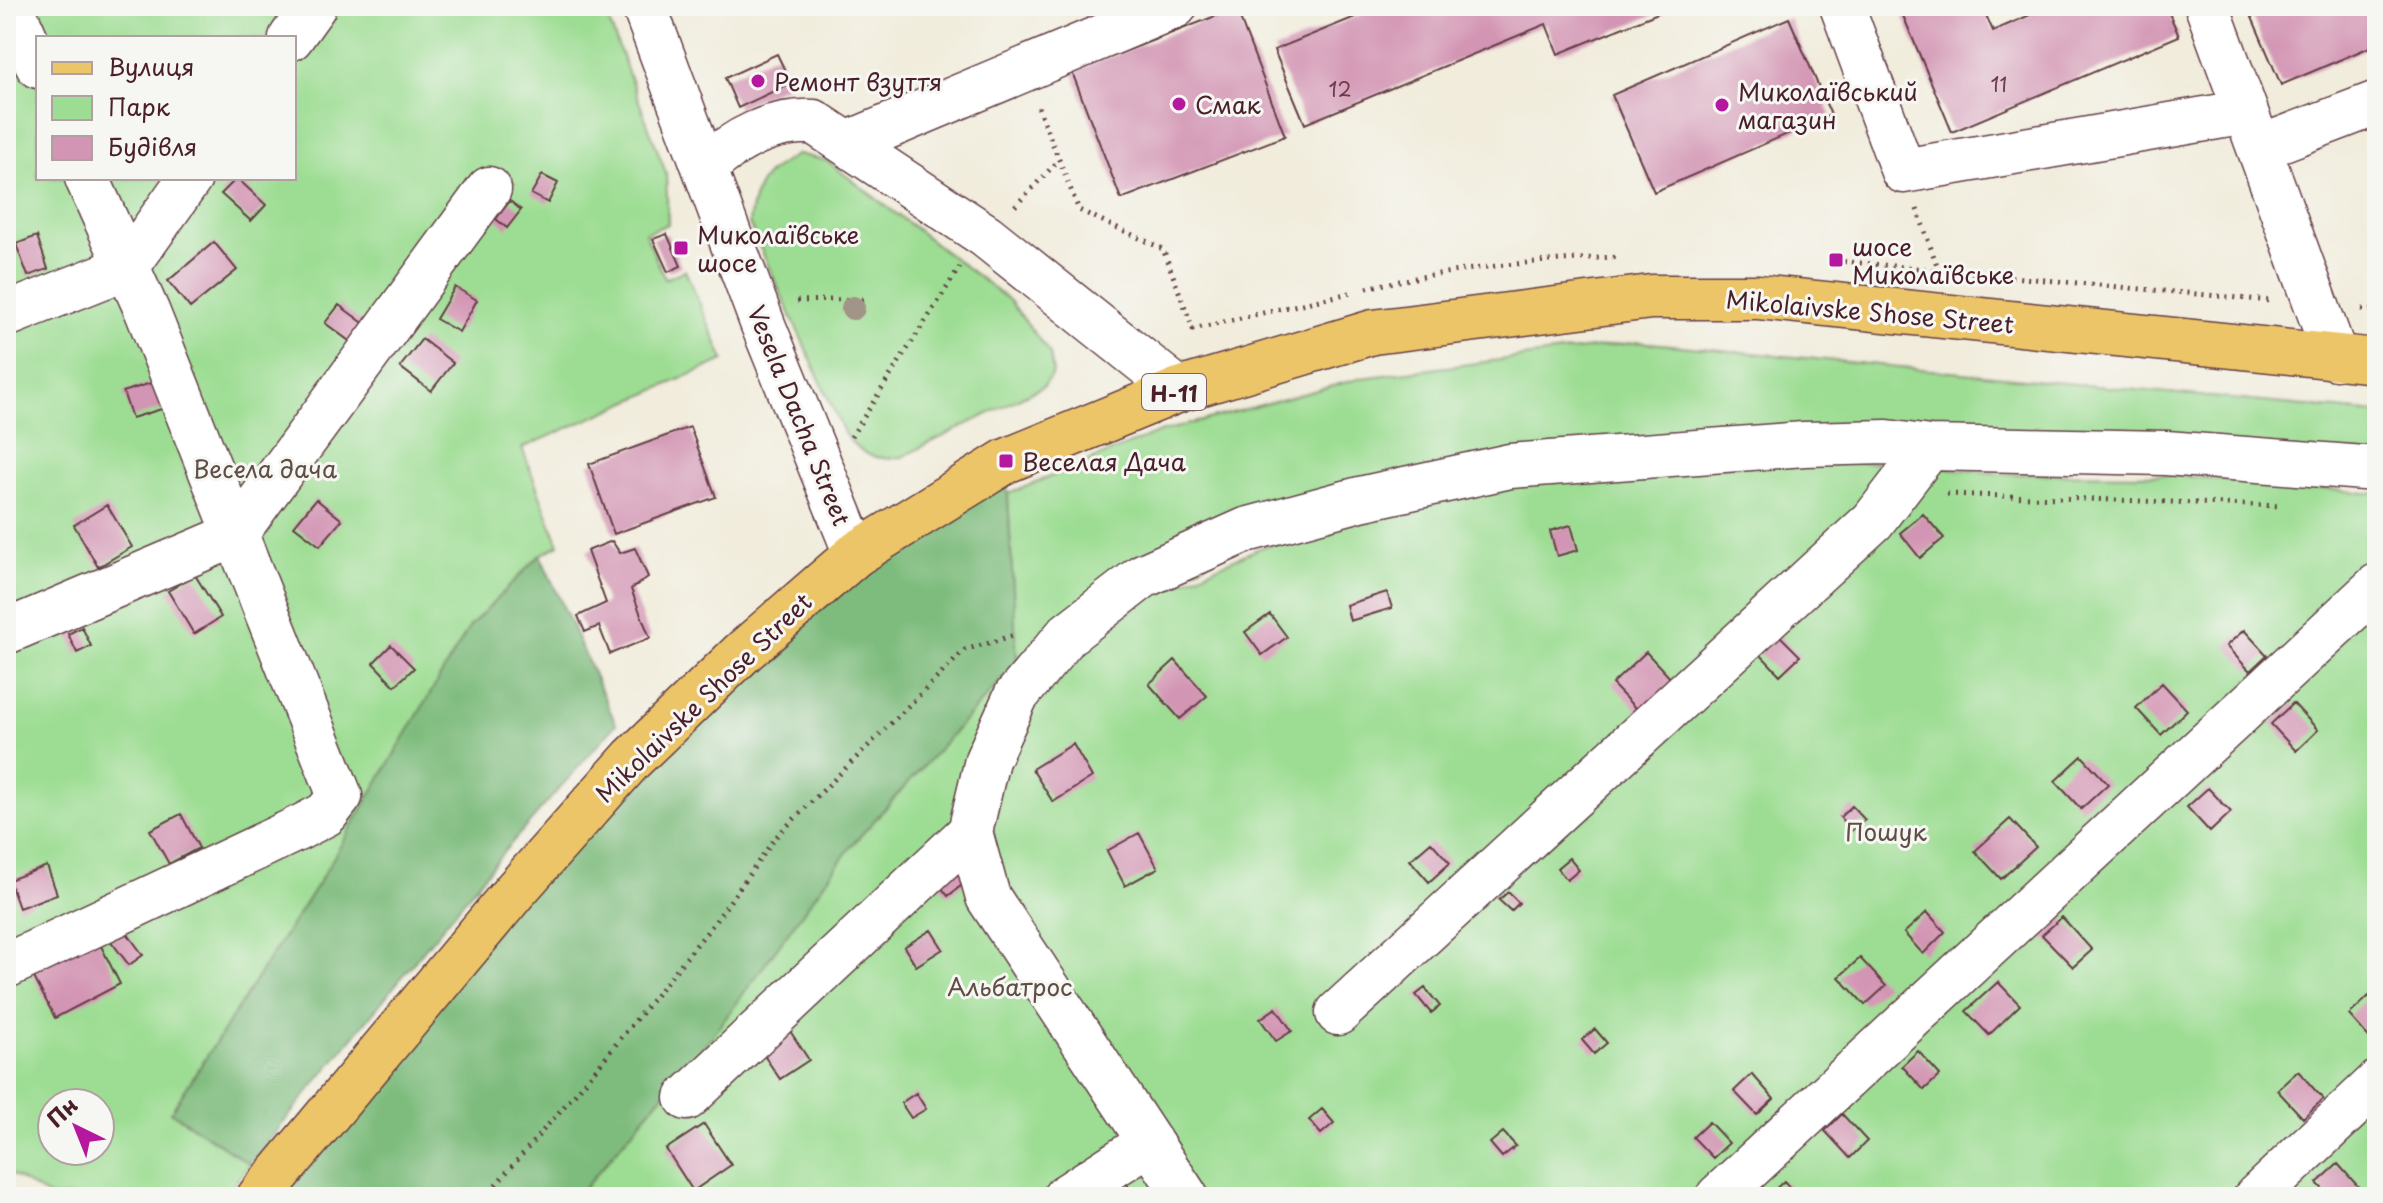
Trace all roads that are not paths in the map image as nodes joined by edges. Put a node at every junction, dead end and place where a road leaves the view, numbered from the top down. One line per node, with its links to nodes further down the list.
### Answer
1 (11, 6): 8 (street)
2 (314, 6): 7 (street)
3 (644, 6): 12 (street, Vesela Dacha Street)
4 (1175, 6): 11 (street)
5 (1842, 6): 10 (street)
6 (2207, 6): 10 (street)
7 (292, 36)
8 (36, 62)
9 (2377, 103): 10 (street)
10 (2252, 130): 18 (street)
11 (849, 143): 12 (street); 19 (street)
12 (705, 168): 23 (street, Vesela Dacha Street)
13 (88, 180): 16 (street)
14 (189, 180): 16 (street)
15 (489, 189): 22 (street)
16 (127, 267): 17 (street); 22 (street)
17 (6, 315)
18 (2357, 360): 19 (main road, Mikolaivske Shose Street / Н-11)
19 (1179, 390): 23 (main road, Mikolaivske Shose Street / Н-11)
20 (1929, 448): 21 (street); 26 (street); 28 (street)
21 (2377, 469)
22 (235, 535): 25 (street); 27 (street)
23 (856, 554): 32 (main road, Mikolaivske Shose Street / Н-11)
24 (2377, 586): 35 (street)
25 (6, 632)
26 (970, 832): 30 (street); 31 (street)
27 (6, 966)
28 (1338, 1013)
29 (2377, 1083): 36 (street)
30 (687, 1098)
31 (1150, 1142): 33 (street); 34 (street)
32 (266, 1189)
33 (1065, 1197)
34 (1186, 1197)
35 (1718, 1197)
36 (2256, 1197)

